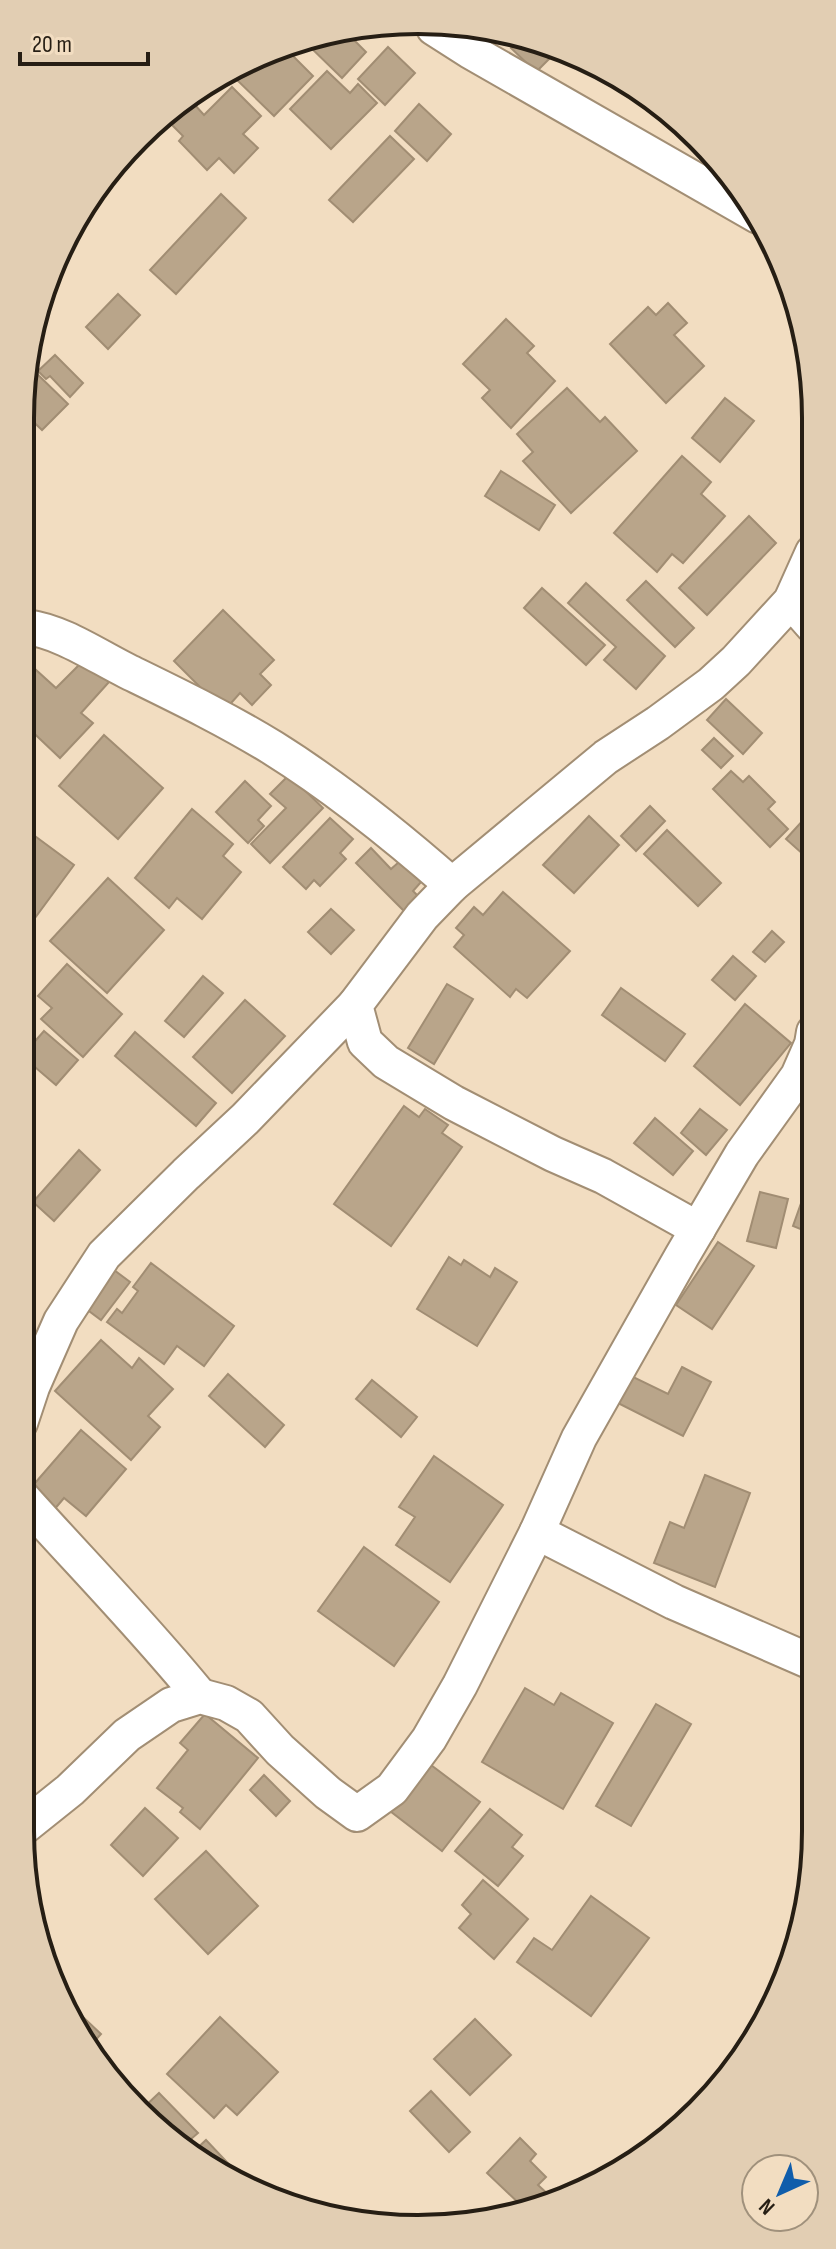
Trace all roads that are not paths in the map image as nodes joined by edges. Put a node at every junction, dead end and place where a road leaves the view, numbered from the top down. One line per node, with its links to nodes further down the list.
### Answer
1 (480, 41): 2 (street)
2 (734, 201)
3 (802, 613): 5 (street)
4 (34, 629): 5 (street)
5 (452, 885): 6 (street)
6 (355, 1005): 8 (street); 9 (street)
7 (802, 1067): 8 (street)
8 (698, 1229): 11 (street)
9 (34, 1382)
10 (34, 1511): 13 (street)
11 (537, 1532): 12 (street); 13 (street)
12 (802, 1658)
13 (200, 1696): 14 (street)
14 (34, 1819)

